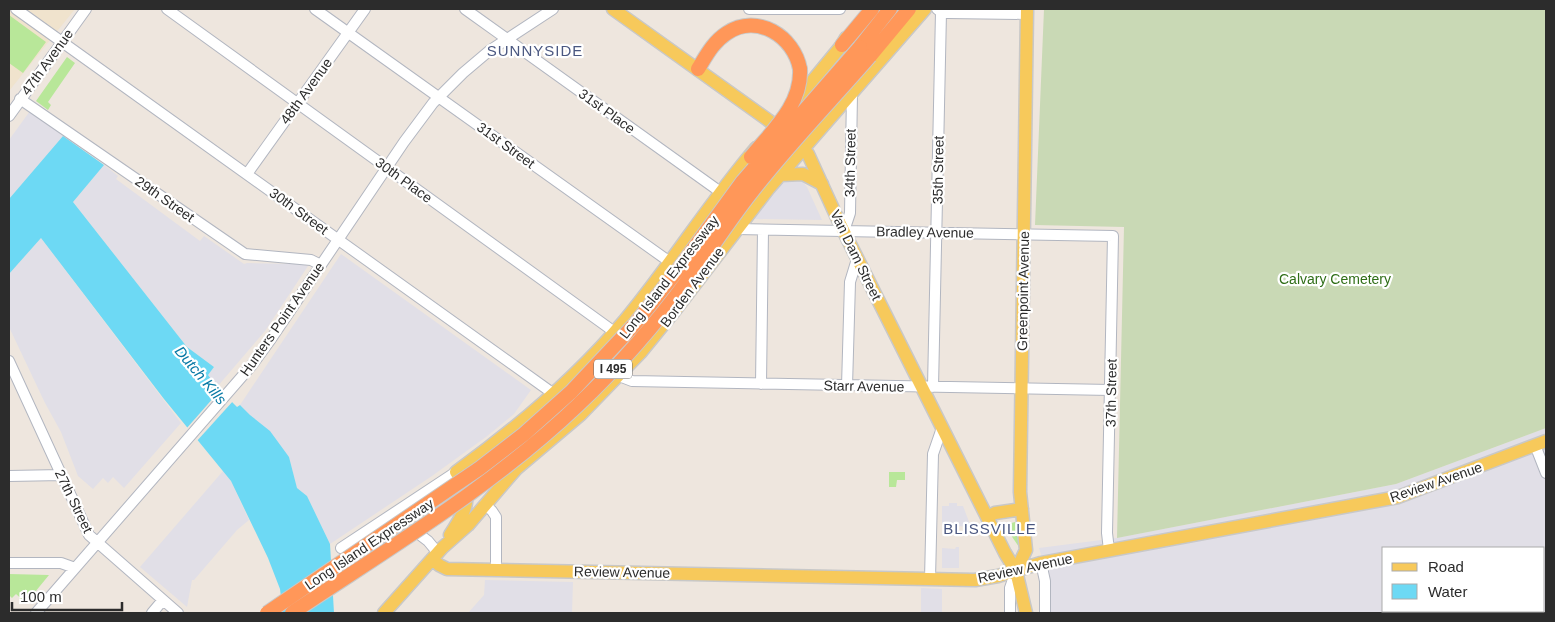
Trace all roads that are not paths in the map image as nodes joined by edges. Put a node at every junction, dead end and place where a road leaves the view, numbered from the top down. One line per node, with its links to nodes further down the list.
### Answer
1 (16, 9): 22 (street, 30th Street)
2 (86, 9): 22 (street, 47th Avenue)
3 (167, 9): 29 (street, 30th Place)
4 (315, 9): 20 (street, 31st Street)
5 (365, 9): 20 (street, 48th Avenue)
6 (465, 9): 21 (street, 31st Place)
7 (553, 9): 21 (street, Hunters Point Avenue)
8 (613, 9): 25 (main road, Van Dam Street)
9 (749, 9): 10 (street)
10 (762, 9): 11 (street)
11 (834, 9): 12 (street)
12 (840, 9)
13 (864, 9): 23 (main road)
14 (872, 9): 23 (highway)
15 (890, 9): 24 (highway, Long Island Expressway / I 495)
16 (909, 9): 24 (highway, Long Island Expressway / I 495)
17 (925, 9): 26 (main road, Borden Avenue)
18 (939, 10): 19 (street); 42 (street, 35th Street)
19 (1027, 12): 43 (main road, Greenpoint Avenue)
20 (348, 33): 27 (street, 31st Street); 29 (street, 48th Avenue)
21 (506, 38): 27 (street, Hunters Point Avenue); 37 (street, 31st Place)
22 (62, 42): 28 (street, 47th Avenue); 34 (street, 30th Street)
23 (842, 45): 31 (main road)
24 (865, 52): 46 (highway, Long Island Expressway / I 495, bridge); 91 (highway, Long Island Expressway / I 495, bridge)
25 (698, 69): 31 (main road, Van Dam Street); 46 (highway, bridge)
26 (852, 94): 32 (main road, Borden Avenue); 41 (street, 34th Street)
27 (439, 98): 33 (street, Hunters Point Avenue); 48 (street, 31st Street)
28 (20, 99): 30 (street, 47th Avenue); 49 (street, 29th Street)
29 (298, 103): 33 (street, 30th Place); 34 (street, 48th Avenue)
30 (9, 116)
31 (775, 125): 32 (main road, Van Dam Street); 37 (main road)
32 (803, 149): 35 (main road, Borden Avenue); 36 (main road, Van Dam Street)
33 (386, 168): 45 (street, Hunters Point Avenue); 51 (street, 30th Place)
34 (247, 174): 45 (street, 30th Street)
35 (780, 175): 36 (main road); 38 (main road, Borden Avenue)
36 (822, 184): 41 (main road, Van Dam Street)
37 (720, 192): 38 (street, 31st Place); 48 (main road)
38 (749, 213): 39 (main road, Borden Avenue)
39 (736, 229): 40 (street, Bradley Avenue); 50 (main road, Borden Avenue)
40 (763, 230): 41 (street, Bradley Avenue); 55 (street)
41 (844, 231): 42 (street, Bradley Avenue); 47 (main road, Van Dam Street)
42 (937, 232): 43 (street, Bradley Avenue); 59 (street, 35th Street)
43 (1025, 233): 44 (street, Bradley Avenue); 60 (main road, Greenpoint Avenue)
44 (1113, 236): 61 (street, 37th Street)
45 (338, 240): 49 (street, Hunters Point Avenue); 62 (street, 30th Street)
46 (695, 247): 90 (highway, Long Island Expressway / I 495, bridge)
47 (857, 259): 58 (street); 59 (main road, Van Dam Street)
48 (670, 262): 50 (street, 31st Street); 51 (main road)
49 (321, 265): 76 (street, Hunters Point Avenue)
50 (697, 282): 52 (main road, Borden Avenue)
51 (614, 332): 52 (street, 30th Place); 62 (main road)
52 (641, 352): 54 (main road, Borden Avenue)
53 (9, 361): 57 (street, 27th Street)
54 (619, 376): 55 (street, Starr Avenue); 63 (main road, Borden Avenue)
55 (761, 384): 58 (street, Starr Avenue)
56 (9, 386): 57 (street)
57 (20, 386): 68 (street, 27th Street)
58 (847, 386): 59 (street, Starr Avenue)
59 (927, 387): 60 (street, Starr Avenue); 64 (main road, Van Dam Street)
60 (1022, 389): 61 (street, Starr Avenue); 73 (main road, Greenpoint Avenue)
61 (1111, 390): 78 (street, 37th Street)
62 (553, 394): 63 (street, 30th Street); 66 (main road)
63 (580, 415): 70 (main road, Borden Avenue)
64 (942, 428): 75 (main road, Van Dam Street); 85 (street)
65 (1541, 443): 67 (street); 78 (main road, Review Avenue)
66 (456, 472): 71 (main road, Borden Avenue); 74 (street)
67 (1546, 473)
68 (62, 475): 69 (street); 76 (street, 27th Street)
69 (9, 476)
70 (508, 478): 71 (main road); 72 (main road, Borden Avenue)
71 (463, 482): 72 (main road); 79 (main road, Borden Avenue)
72 (485, 504): 79 (main road, Borden Avenue); 83 (street)
73 (1022, 509): 75 (main road); 84 (main road, Greenpoint Avenue)
74 (394, 514): 77 (street); 79 (street, Review Avenue)
75 (987, 517): 84 (main road, Van Dam Street)
76 (97, 543): 82 (street, Hunters Point Avenue); 86 (street, 27th Street)
77 (341, 548)
78 (1109, 550): 81 (main road, Review Avenue)
79 (438, 553): 83 (main road, Review Avenue); 92 (main road, Borden Avenue)
80 (9, 563): 82 (street)
81 (1041, 563): 84 (main road, Review Avenue); 95 (street)
82 (75, 568): 87 (street, Hunters Point Avenue)
83 (496, 570): 85 (main road, Review Avenue)
84 (1016, 571): 85 (main road, Review Avenue); 93 (street, Greenpoint Avenue); 94 (main road)
85 (930, 579)
86 (163, 600): 88 (street); 89 (street, 27th Street)
87 (36, 613)
88 (152, 613)
89 (178, 613)
90 (267, 613)
91 (292, 613)
92 (384, 613)
93 (1010, 613)
94 (1026, 613)
95 (1045, 613)

